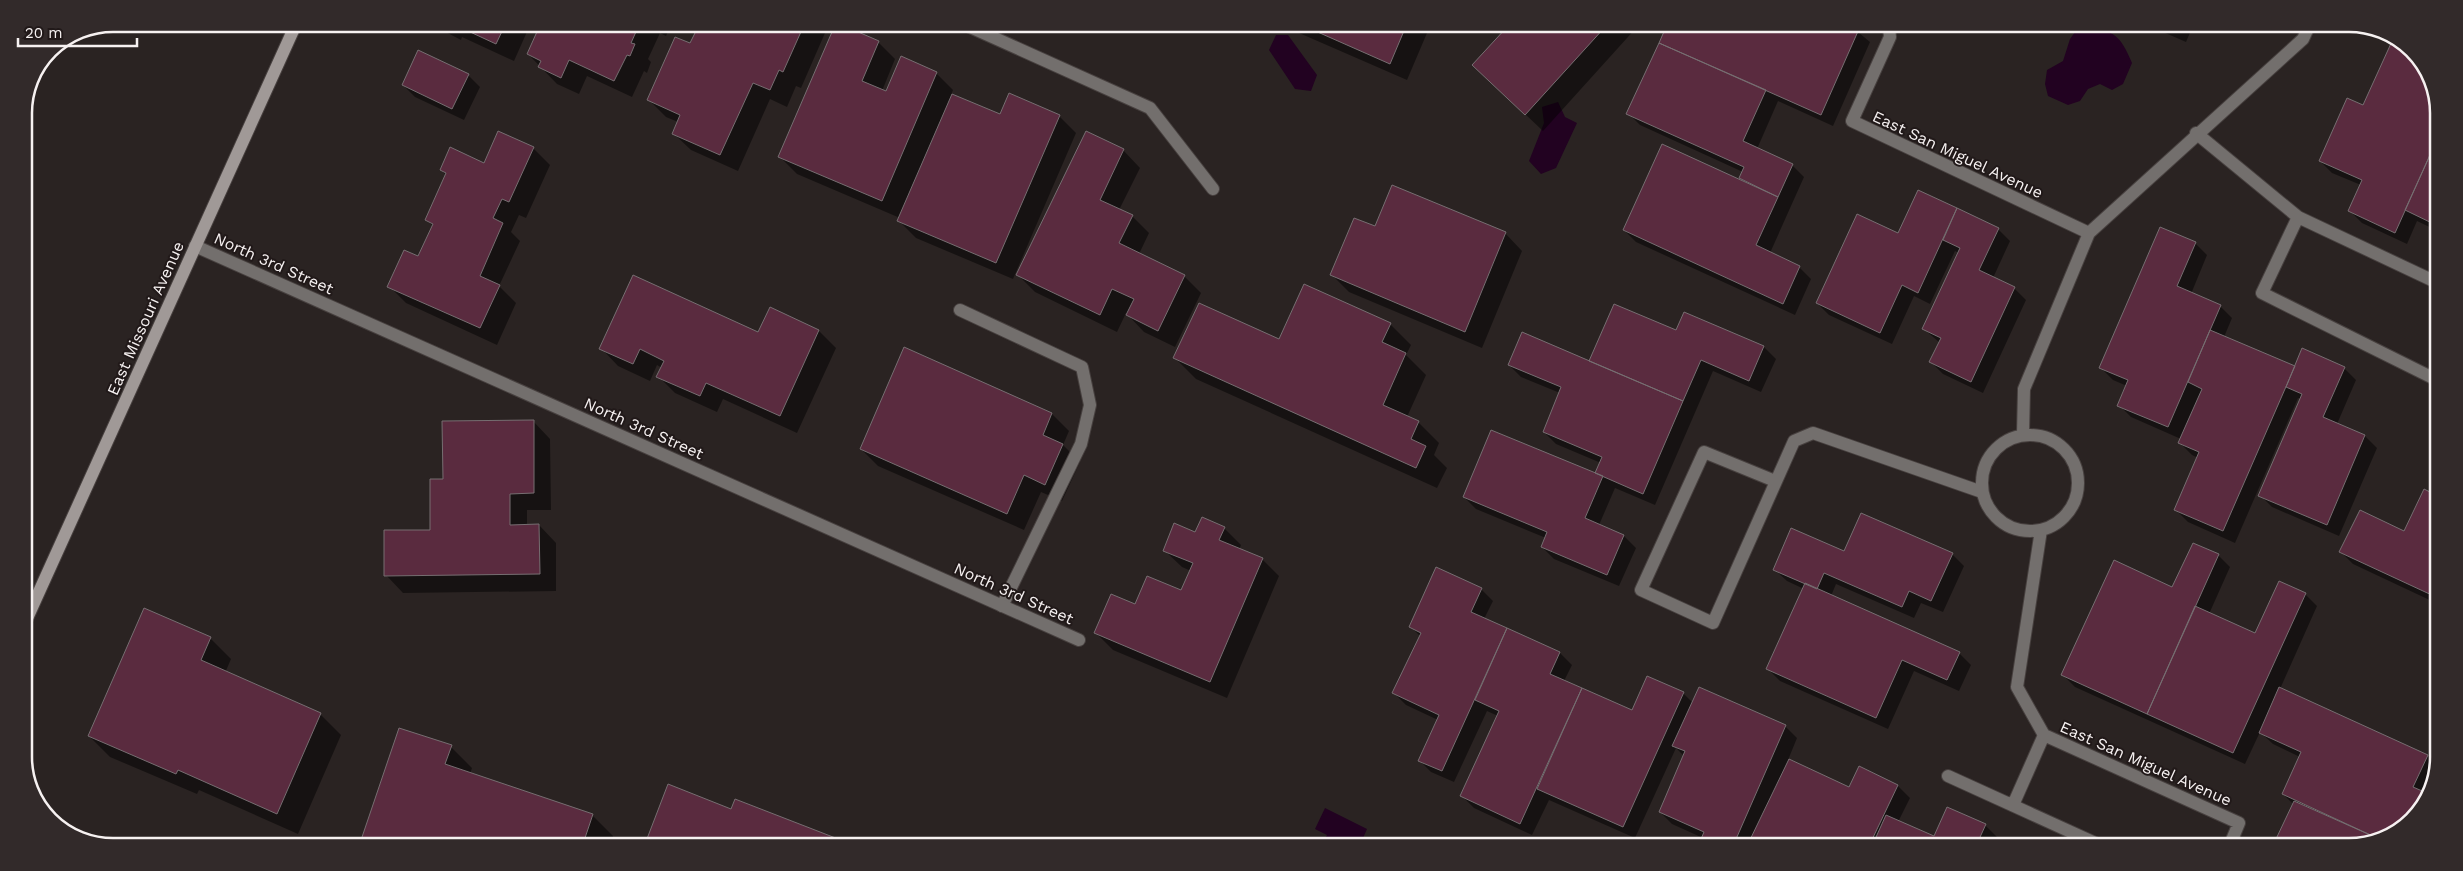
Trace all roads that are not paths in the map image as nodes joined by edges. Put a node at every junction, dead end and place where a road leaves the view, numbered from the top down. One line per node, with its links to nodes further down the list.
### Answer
1 (292, 32): 9 (main road, East Missouri Avenue)
2 (981, 32): 6 (street)
3 (1890, 32): 8 (street, East San Miguel Avenue)
4 (2306, 32): 5 (street)
5 (2196, 133): 7 (street); 8 (street)
6 (1213, 189)
7 (2298, 217): 10 (street); 12 (street)
8 (2089, 233): 13 (street)
9 (195, 246): 17 (main road, East Missouri Avenue); 18 (street, North 3rd Street)
10 (2430, 279)
11 (960, 310): 18 (street)
12 (2430, 377)
13 (2022, 434): 15 (street); 16 (street)
14 (1775, 481): 14 (street); 15 (street)
15 (1982, 492): 16 (street)
16 (2041, 530): 20 (street, East San Miguel Avenue)
17 (33, 606)
18 (1002, 606): 19 (street, North 3rd Street)
19 (1079, 640)
20 (2044, 735): 22 (street, East San Miguel Avenue); 24 (street, East San Miguel Avenue)
21 (1948, 776): 22 (street)
22 (2013, 805): 23 (street)
23 (2084, 838)
24 (2233, 838)

